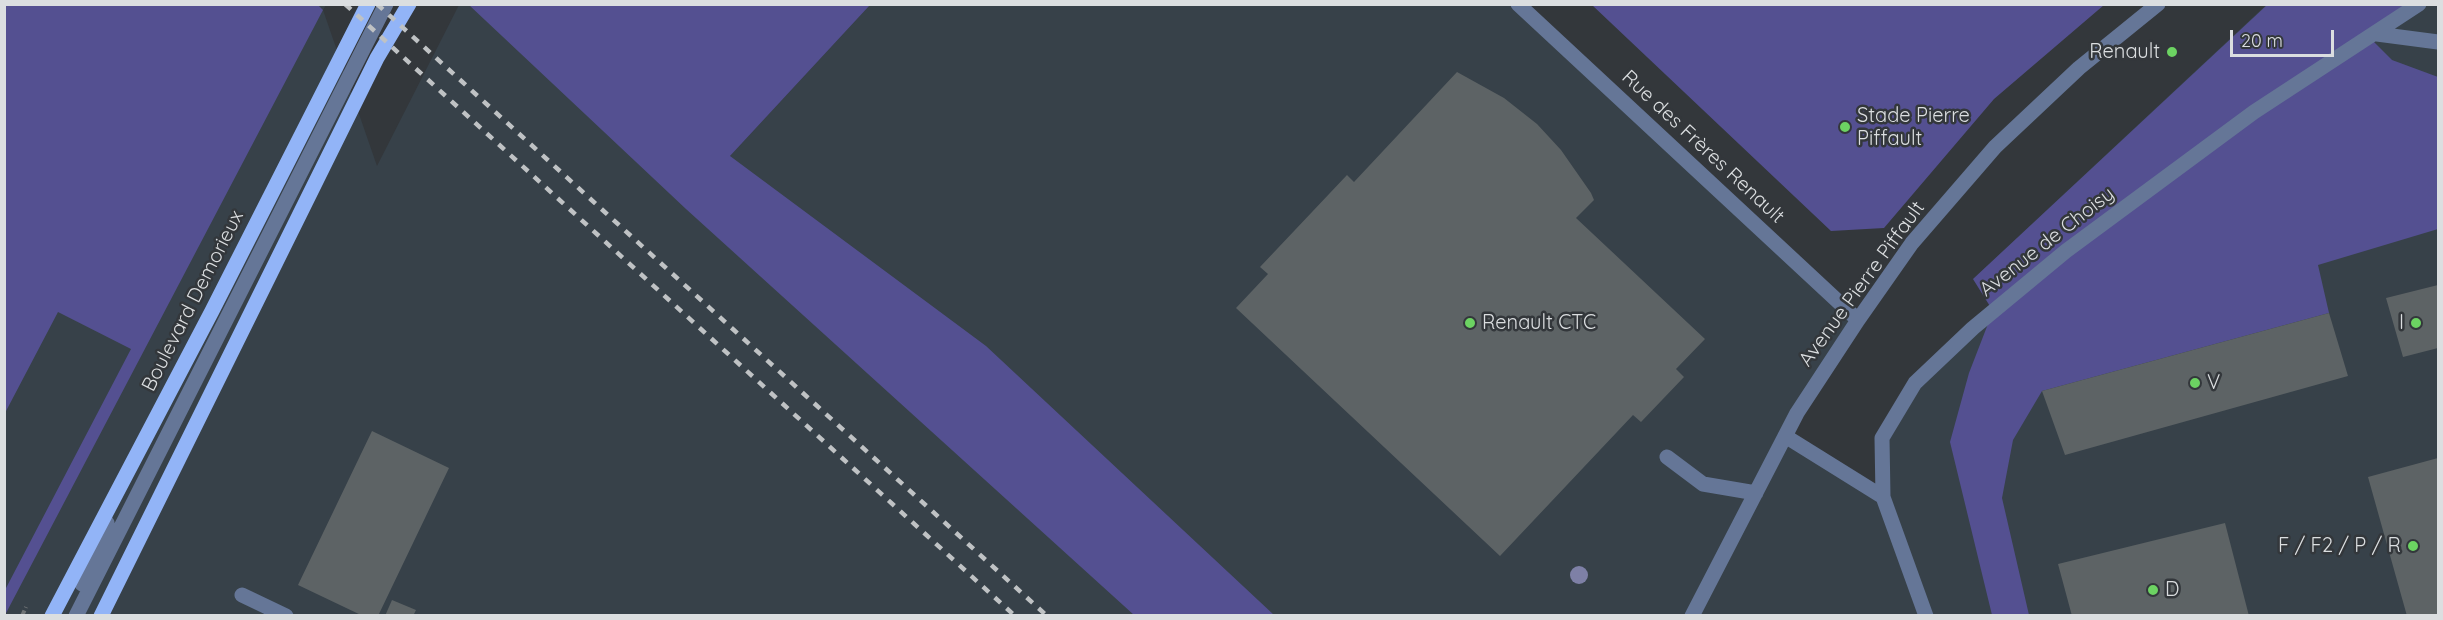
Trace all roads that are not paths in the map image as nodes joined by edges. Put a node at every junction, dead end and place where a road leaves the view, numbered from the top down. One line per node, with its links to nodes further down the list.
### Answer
1 (368, 4): 11 (main road, Boulevard Demorieux)
2 (386, 4): 18 (street)
3 (409, 4): 19 (main road)
4 (1518, 4): 9 (street, Rue des Frères Renault)
5 (2158, 4): 9 (street, Avenue Pierre Piffault)
6 (2419, 4): 7 (street, Avenue de Choisy)
7 (2377, 34): 8 (street); 14 (street, Avenue de Choisy)
8 (2439, 42)
9 (1858, 320): 10 (street, Avenue Pierre Piffault)
10 (1785, 436): 13 (street, Avenue Pierre Piffault); 14 (street)
11 (136, 454): 16 (main road, Boulevard Demorieux); 17 (street)
12 (1667, 457): 13 (street)
13 (1756, 493): 21 (street, Avenue Pierre Piffault)
14 (1883, 497): 22 (street, Avenue de Choisy)
15 (242, 595): 20 (street)
16 (51, 615)
17 (69, 615)
18 (76, 615)
19 (101, 615)
20 (286, 615)
21 (1692, 615)
22 (1926, 615)

